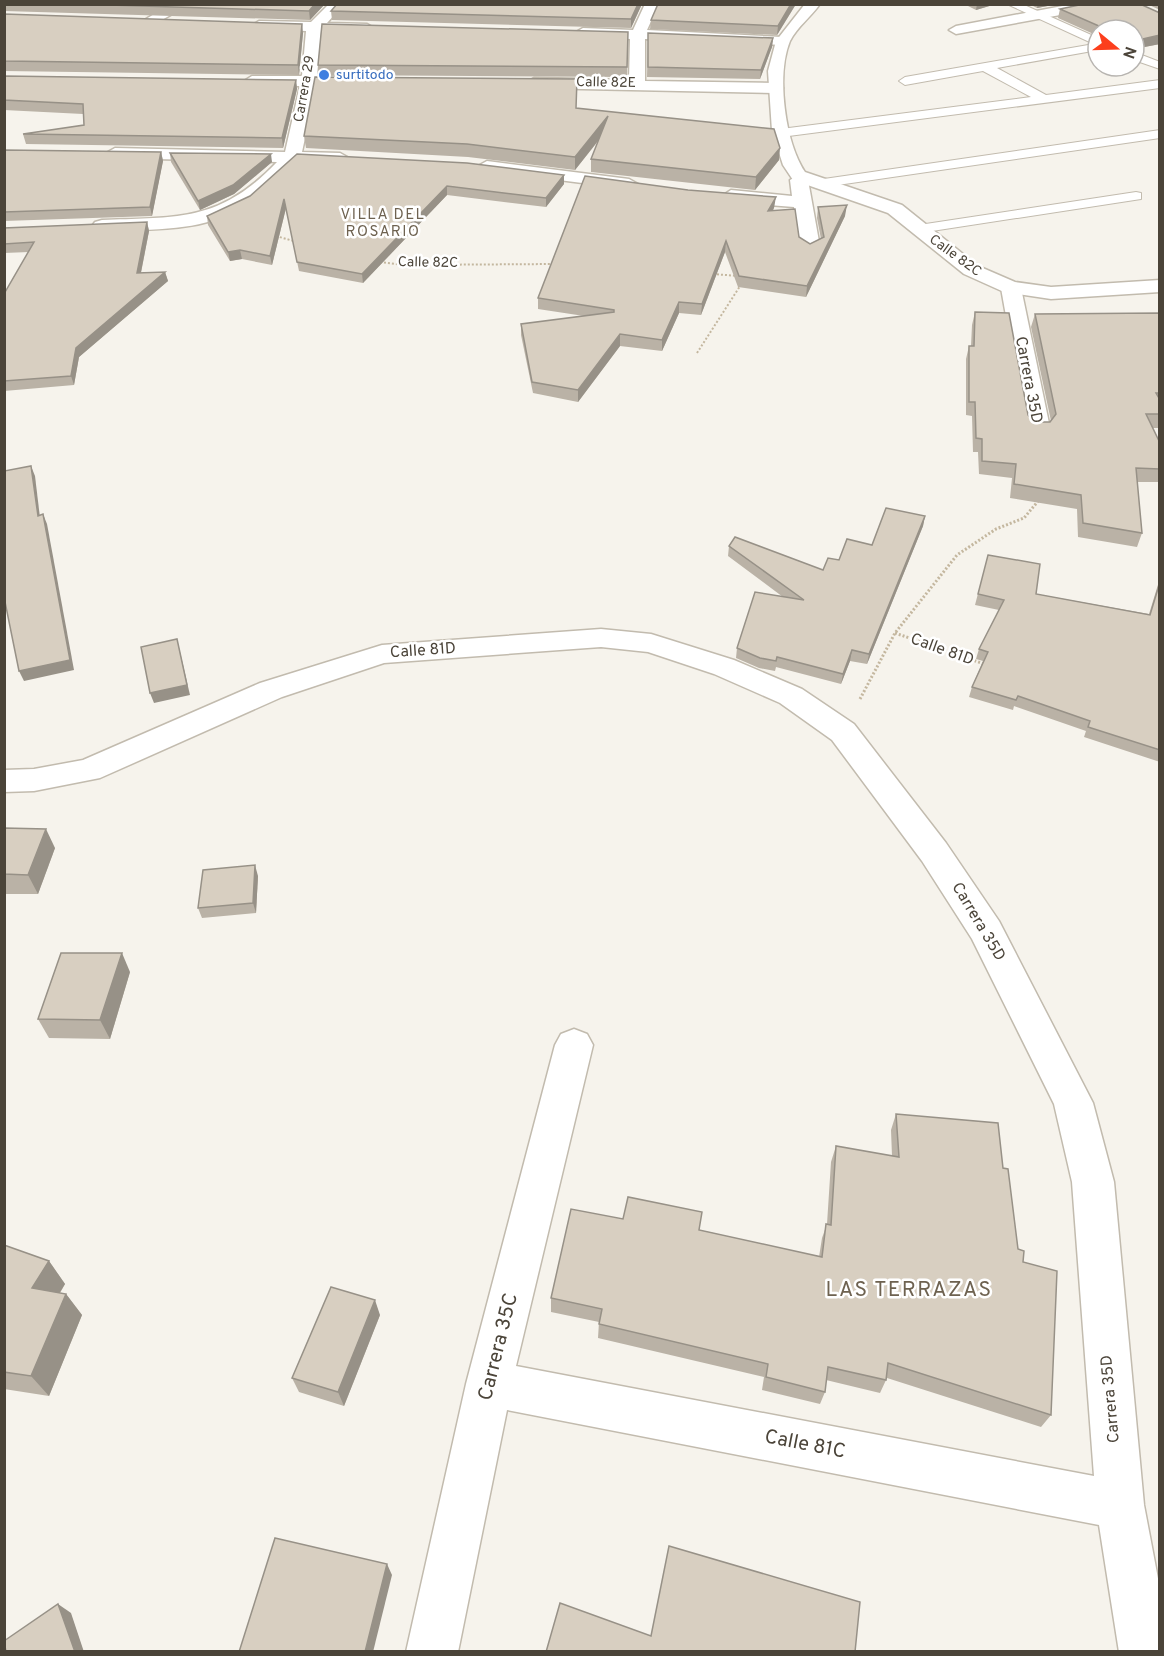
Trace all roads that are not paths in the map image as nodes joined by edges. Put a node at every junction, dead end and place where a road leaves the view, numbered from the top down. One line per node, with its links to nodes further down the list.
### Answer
1 (183, 4): 8 (street)
2 (338, 4): 10 (street)
3 (652, 4): 14 (street)
4 (813, 4): 16 (street)
5 (1012, 4): 7 (lane)
6 (1099, 4): 7 (street)
7 (1036, 15): 12 (street); 15 (lane)
8 (184, 23)
9 (243, 25): 10 (street)
10 (314, 27): 11 (street); 19 (street, Carrera 29)
11 (385, 29)
12 (956, 30)
13 (574, 32): 14 (street)
14 (638, 34): 16 (street); 24 (street)
15 (1086, 37)
16 (782, 41): 26 (street)
17 (1086, 49): 18 (lane)
18 (985, 67): 22 (lane); 27 (lane)
19 (309, 80): 20 (street); 21 (street); 31 (street, Carrera 29)
20 (238, 81)
21 (379, 81)
22 (905, 81)
23 (520, 82): 24 (street, Calle 82E)
24 (637, 84): 26 (street, Calle 82E)
25 (1160, 84): 27 (lane)
26 (775, 88): 28 (street)
27 (1046, 100): 28 (lane)
28 (781, 133): 34 (street)
29 (1160, 134): 34 (lane)
30 (101, 152): 31 (street)
31 (293, 155): 32 (street); 39 (street)
32 (363, 159)
33 (468, 164): 35 (street)
34 (808, 180): 38 (street); 40 (street, Calle 82C)
35 (652, 187)
36 (711, 194): 38 (street)
37 (1136, 196): 40 (lane)
38 (801, 202): 41 (street)
39 (87, 226)
40 (919, 230): 43 (street, Calle 82C)
41 (810, 247)
42 (1160, 286): 43 (street, Calle 82C)
43 (1011, 288): 44 (street, Carrera 35D)
44 (1038, 428)
45 (843, 732): 46 (street, Calle 81D); 49 (street, Carrera 35D)
46 (4, 781)
47 (574, 1045): 48 (street, Carrera 35C)
48 (489, 1384): 49 (street, Calle 81C); 50 (street, Carrera 35C)
49 (1120, 1505): 51 (street, Carrera 35D)
50 (432, 1652)
51 (1145, 1652)

